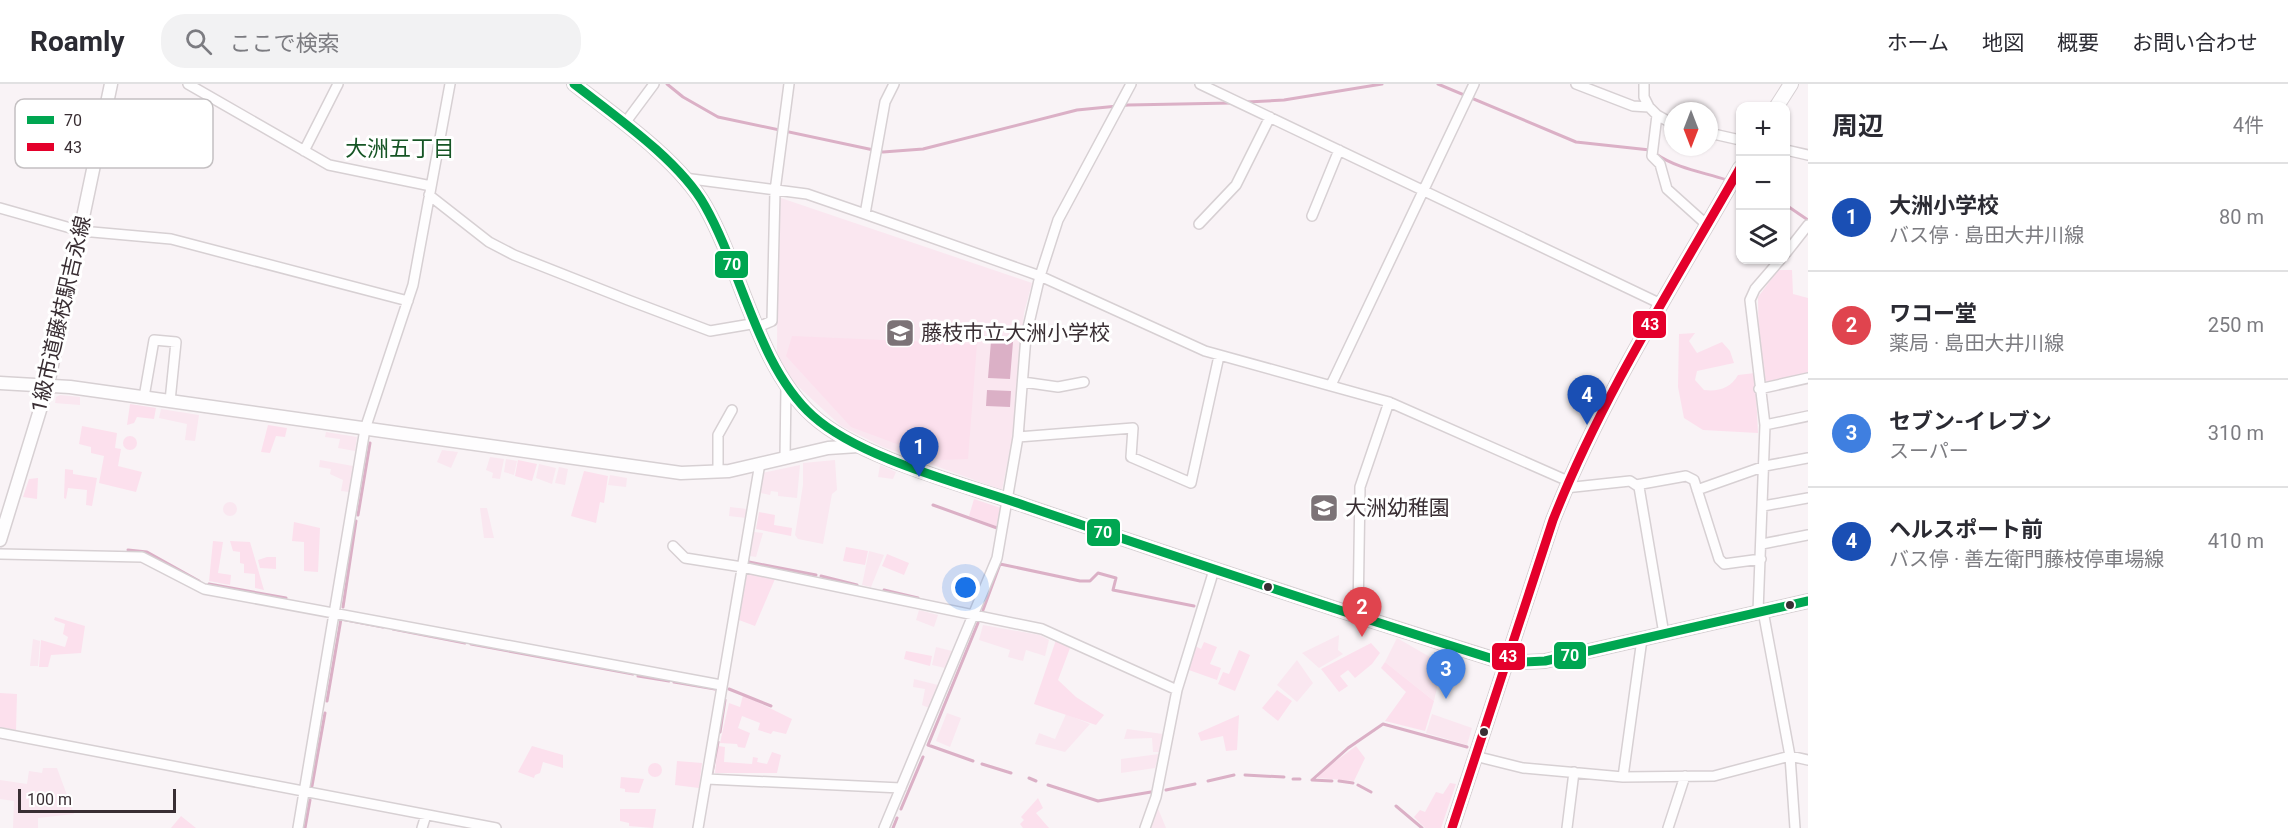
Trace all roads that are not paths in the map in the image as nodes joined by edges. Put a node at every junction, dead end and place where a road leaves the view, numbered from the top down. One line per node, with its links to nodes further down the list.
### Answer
1 (111, 84): 15 (street, 1級市道藤枝駅吉永線)
2 (188, 84): 25 (street)
3 (338, 84): 25 (street)
4 (450, 84): 31 (street)
5 (574, 84): 21 (main road)
6 (654, 84): 21 (street)
7 (789, 84): 32 (street)
8 (894, 84): 35 (street)
9 (1131, 84): 43 (street)
10 (1200, 84): 19 (street)
11 (1474, 84): 33 (street)
12 (1575, 84): 17 (street)
13 (1644, 84): 17 (street)
14 (1791, 84): 16 (main road)
15 (108, 99)
16 (1780, 102)
17 (1649, 107): 18 (street)
18 (1657, 115): 20 (street); 38 (street)
19 (1270, 117): 24 (street); 37 (street)
20 (1664, 119)
21 (625, 123): 30 (main road)
22 (1718, 135): 23 (street)
23 (1736, 139)
24 (1339, 150): 33 (street); 36 (street)
25 (304, 151): 31 (street)
26 (1790, 151): 27 (street)
27 (1808, 155)
28 (94, 168): 40 (street, 1級市道藤枝駅吉永線)
29 (1736, 175): 38 (main road)
30 (684, 178): 32 (street); 46 (main road)
31 (430, 190): 44 (street); 46 (street)
32 (775, 191): 35 (street); 46 (street)
33 (1424, 192): 45 (street); 53 (street)
34 (0, 208): 40 (street)
35 (865, 214): 43 (street)
36 (1312, 216)
37 (1199, 224)
38 (1707, 225): 45 (main road)
39 (1808, 225): 41 (street)
40 (81, 231): 44 (street); 52 (street, 1級市道藤枝駅吉永線)
41 (1790, 247)
42 (1777, 264): 55 (street)
43 (1040, 276): 47 (street); 49 (street)
44 (408, 301): 62 (street)
45 (1662, 304): 70 (main road)
46 (758, 325): 54 (main road)
47 (1219, 356): 53 (street); 63 (street)
48 (1808, 378): 55 (street)
49 (1023, 382): 50 (street); 63 (street)
50 (1084, 382)
51 (0, 383): 52 (street)
52 (48, 384): 56 (street); 77 (street, 1級市道藤枝駅吉永線)
53 (1331, 385): 58 (street)
54 (786, 386): 64 (main road); 65 (street)
55 (1759, 389): 61 (street)
56 (144, 397): 57 (street); 57 (street)
57 (170, 401): 62 (street)
58 (1389, 402): 70 (street); 88 (street)
59 (732, 410): 69 (street)
60 (1808, 416): 61 (street)
61 (1764, 425): 68 (street)
62 (365, 429): 69 (street); 86 (street)
63 (1018, 437): 74 (street)
64 (858, 446): 65 (street); 74 (main road)
65 (785, 458): 67 (street)
66 (1808, 458): 68 (street)
67 (760, 463): 69 (street); 82 (street)
68 (1765, 466): 72 (street); 75 (street)
69 (718, 472)
70 (1567, 484): 71 (street); 91 (main road)
71 (1636, 485): 72 (street); 89 (street)
72 (1697, 489): 81 (street)
73 (1808, 498): 75 (street)
74 (1008, 500): 83 (main road); 87 (street)
75 (1763, 506): 78 (street)
76 (1808, 536): 78 (street)
77 (0, 540)
78 (1762, 544): 81 (street)
79 (673, 546): 82 (street)
80 (0, 555): 86 (street)
81 (1761, 559): 85 (street)
82 (742, 567): 87 (street); 92 (street)
83 (1214, 570): 88 (main road); 93 (street)
84 (1808, 601): 85 (main road)
85 (1761, 612): 89 (main road); 96 (street)
86 (336, 613): 92 (street); 103 (street)
87 (973, 615): 93 (street); 102 (street)
88 (1358, 617): 91 (main road)
89 (1664, 634): 90 (main road)
90 (1642, 639): 91 (main road); 100 (street)
91 (1506, 663): 95 (main road)
92 (721, 685): 101 (street)
93 (1177, 690): 110 (street)
94 (0, 733): 103 (street)
95 (1475, 756): 98 (street); 111 (main road)
96 (1790, 756): 97 (street); 99 (street); 114 (street)
97 (1808, 760)
98 (1574, 772): 100 (street); 112 (street)
99 (1685, 776): 100 (street); 113 (street)
100 (1623, 777)
101 (707, 779): 102 (street); 108 (street)
102 (901, 788): 109 (street)
103 (304, 790): 104 (street); 105 (street)
104 (426, 815): 106 (street); 107 (street)
105 (298, 828)
106 (422, 828)
107 (496, 828)
108 (698, 828)
109 (884, 828)
110 (1145, 828)
111 (1452, 828)
112 (1567, 828)
113 (1668, 828)
114 (1795, 828)

